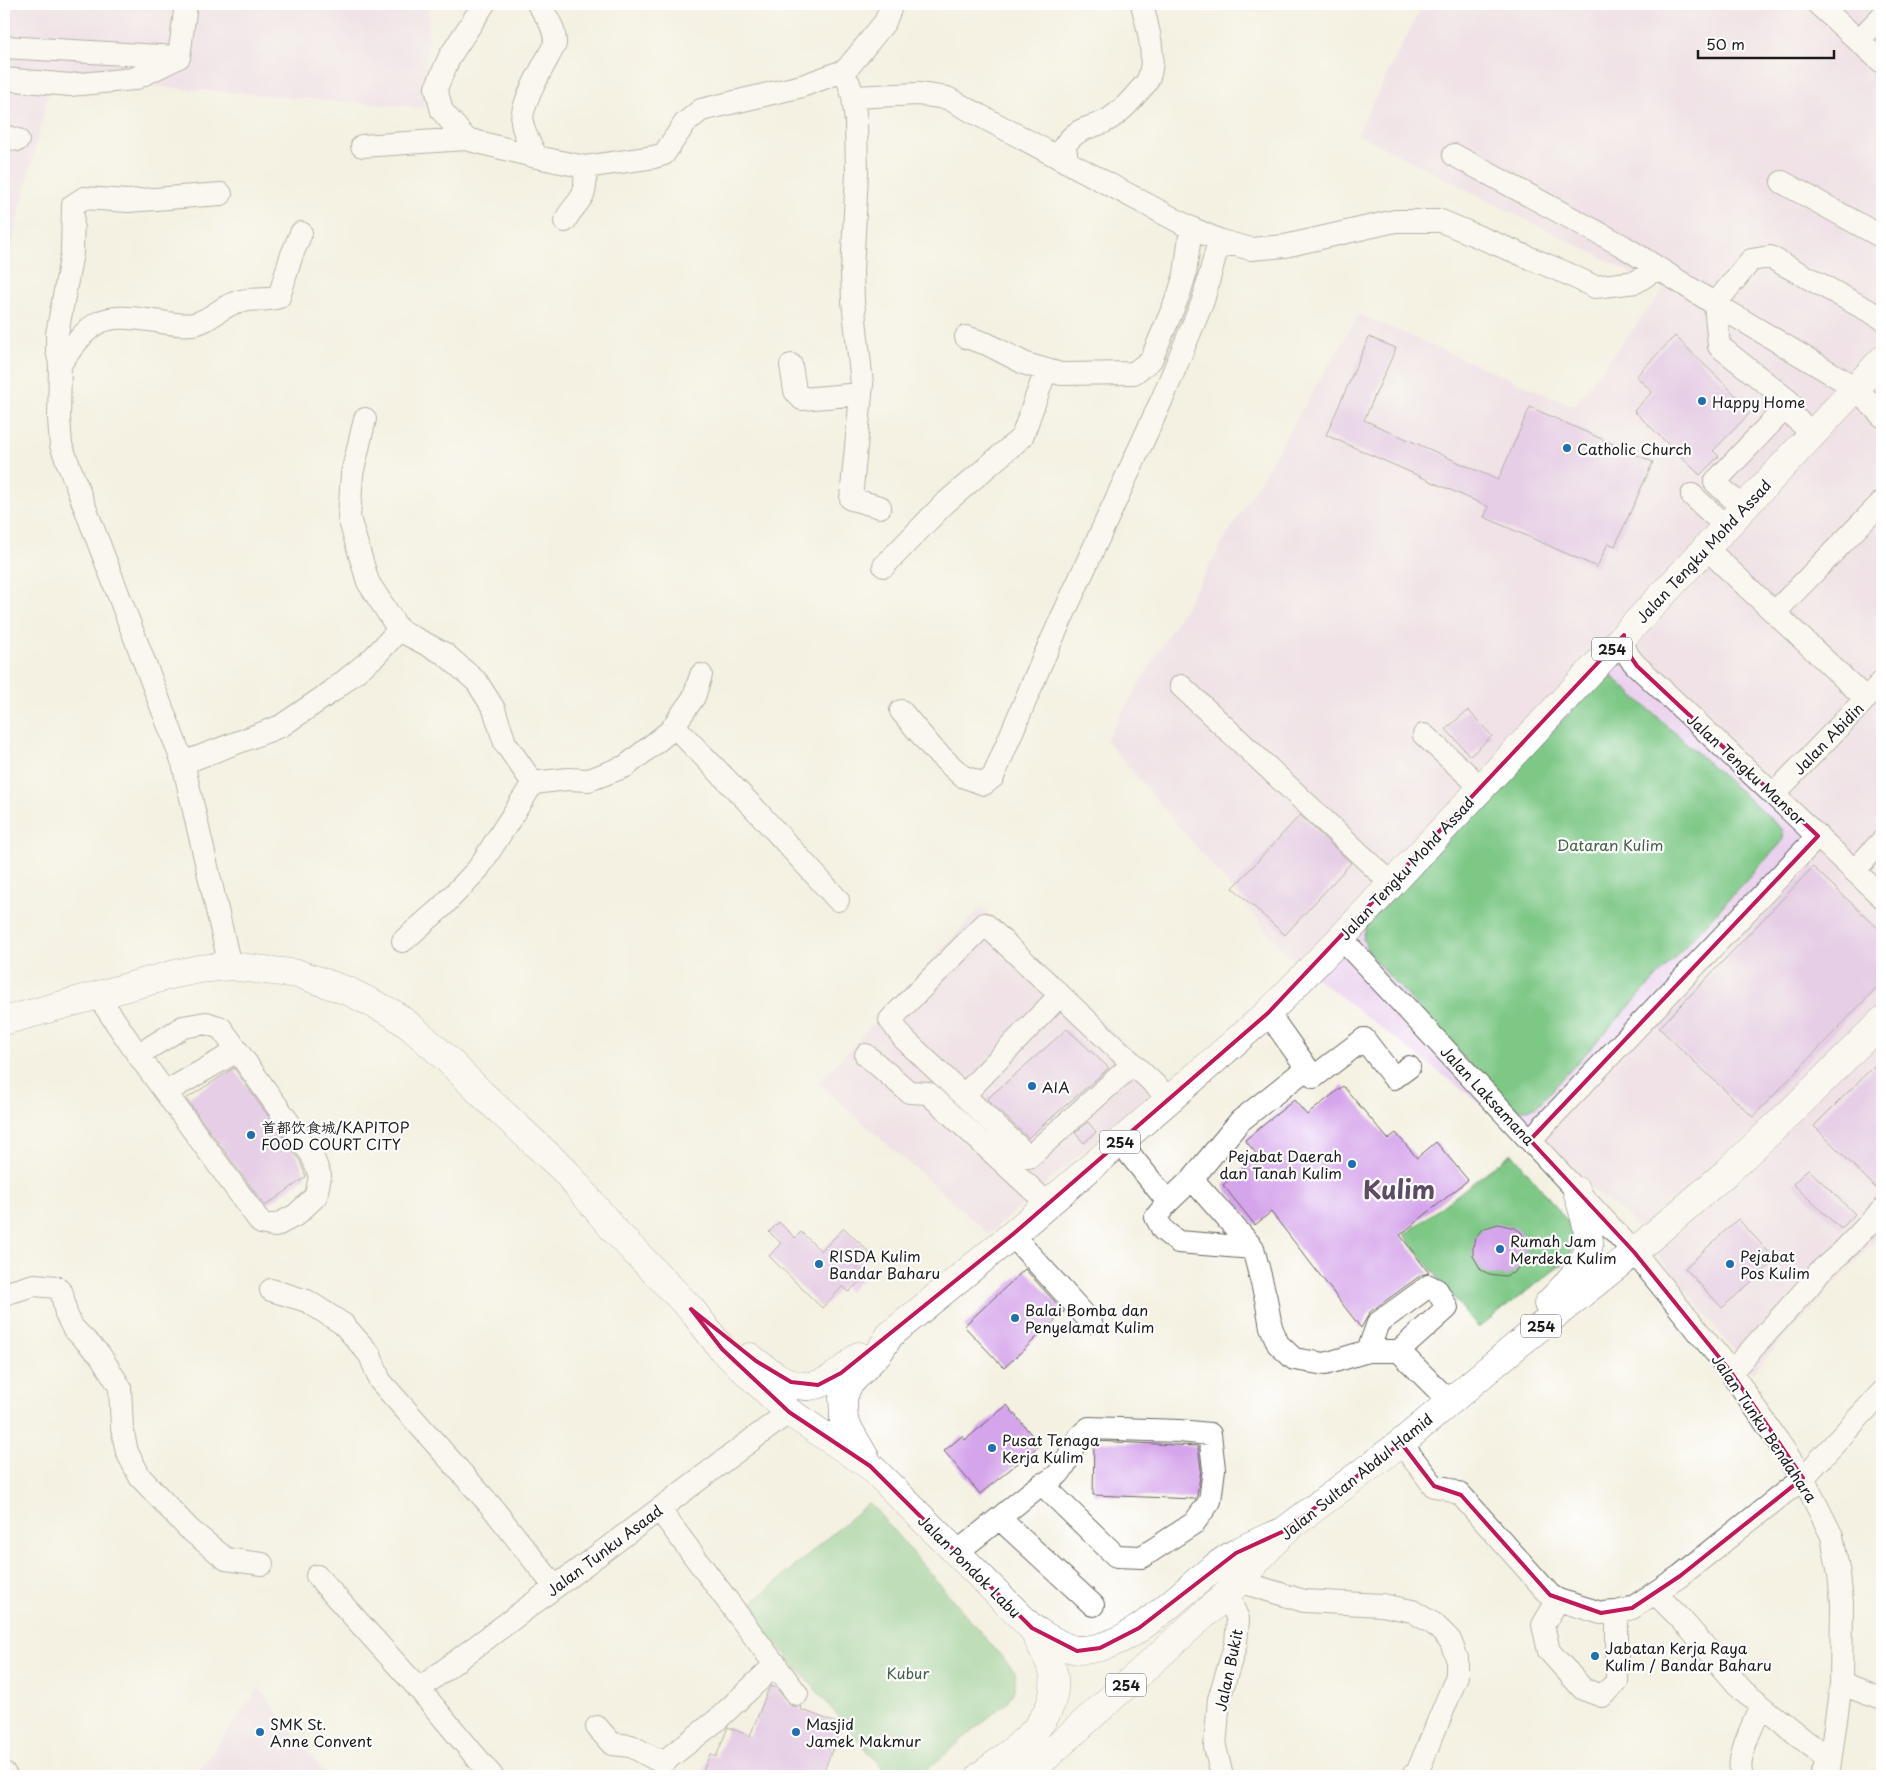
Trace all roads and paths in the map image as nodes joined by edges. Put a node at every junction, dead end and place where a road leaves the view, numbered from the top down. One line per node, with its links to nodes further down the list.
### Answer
1 (186, 4): 11 (street)
2 (484, 4): 15 (street)
3 (538, 4): 18 (street)
4 (892, 4): 12 (street)
5 (1142, 4): 19 (street)
6 (1818, 4): 8 (street)
7 (1882, 16): 8 (street)
8 (1859, 40): 10 (street)
9 (4, 47): 11 (street)
10 (1880, 56)
11 (179, 57): 13 (street)
12 (846, 70): 14 (street); 20 (street)
13 (4, 78)
14 (853, 96): 19 (street); 37 (street)
15 (466, 139): 16 (street); 18 (street)
16 (362, 146)
17 (1454, 155): 28 (street)
18 (537, 157): 20 (street)
19 (1067, 162): 24 (street)
20 (584, 166): 23 (street)
21 (1782, 182): 26 (street)
22 (221, 194): 33 (street)
23 (565, 221)
24 (1191, 228): 27 (street); 35 (street)
25 (301, 234): 33 (street)
26 (1882, 237)
27 (1225, 242): 28 (street); 55 (street)
28 (1658, 268): 29 (street)
29 (1715, 304): 30 (street); 36 (street); 38 (street)
30 (1882, 318)
31 (966, 338): 35 (street)
32 (1882, 360): 36 (main road, Jalan Tengku Mohd Assad / 254)
33 (60, 364): 58 (street)
34 (791, 365): 37 (street)
35 (1046, 370): 47 (street)
36 (1856, 388): 39 (street); 41 (main road, Jalan Tengku Mohd Assad / 254)
37 (861, 394): 44 (street)
38 (1784, 409): 41 (street); 45 (street)
39 (1882, 416)
40 (365, 419): 49 (street)
41 (1813, 433): 45 (main road, Jalan Tengku Mohd Assad / 254)
42 (1692, 495): 45 (street)
43 (1882, 502): 48 (street)
44 (880, 507)
45 (1734, 518): 46 (main road, Jalan Tengku Mohd Assad / 254)
46 (1706, 548): 48 (street); 50 (main road, Jalan Tengku Mohd Assad / 254)
47 (884, 566)
48 (1775, 612): 54 (street)
49 (399, 630): 58 (street); 59 (street)
50 (1624, 635): 60 (main road, Jalan Tengku Mohd Assad / 254); 61 (street, Jalan Tengku Mansor)
51 (701, 675): 56 (street)
52 (1882, 682): 54 (street, Jalan Abidin)
53 (1181, 686): 65 (street)
54 (1866, 699): 61 (street, Jalan Abidin)
55 (901, 711)
56 (674, 726): 59 (street); 67 (street)
57 (1424, 735): 60 (street)
58 (183, 763): 70 (street)
59 (532, 784): 69 (street)
60 (1482, 788): 65 (main road, Jalan Tengku Mohd Assad / 254)
61 (1774, 794): 62 (street, Jalan Tengku Mansor)
62 (1818, 836): 64 (street, Jalan Tengku Mansor); 85 (street)
63 (1882, 841): 64 (street)
64 (1854, 871): 66 (street, Jalan Tengku Mansor)
65 (1392, 884): 68 (main road, Jalan Tengku Mohd Assad / 254)
66 (1882, 897)
67 (838, 900)
68 (1341, 938): 73 (main road, Jalan Tengku Mohd Assad / 254); 85 (street, Jalan Laksamana)
69 (403, 942)
70 (230, 966): 72 (main road); 97 (main road)
71 (1060, 995): 79 (street); 83 (street); 83 (street)
72 (98, 996): 75 (main road); 78 (street)
73 (1268, 1013): 81 (street); 84 (main road, Jalan Tengku Mohd Assad / 254)
74 (1882, 1021): 94 (main road, 254)
75 (4, 1022)
76 (237, 1051): 78 (street); 82 (street); 82 (street)
77 (866, 1055): 90 (street)
78 (138, 1056): 82 (street)
79 (1132, 1064): 83 (street); 84 (street)
80 (1409, 1067): 81 (street)
81 (1307, 1068): 87 (street)
82 (166, 1092)
83 (964, 1095)
84 (1170, 1099): 86 (main road, Jalan Tengku Mohd Assad / 254)
85 (1530, 1140): 88 (street, Jalan Laksamana)
86 (1120, 1142): 89 (street); 90 (main road, Jalan Tengku Mohd Assad / 254)
87 (1192, 1179): 89 (street); 93 (street)
88 (1577, 1191): 94 (street, Jalan Laksamana); 100 (main road)
89 (1168, 1202): 93 (street)
90 (1048, 1204): 92 (main road, Jalan Tengku Mohd Assad / 254)
91 (1882, 1210): 103 (street)
92 (1012, 1235): 98 (street); 99 (main road, Jalan Tengku Mohd Assad / 254)
93 (1253, 1248): 101 (street)
94 (1634, 1252): 100 (main road, Jalan Sultan Abdul Hamid / 254); 103 (street, Jalan Tunku Bendahara)
95 (271, 1290): 117 (street)
96 (4, 1294): 115 (street)
97 (691, 1309): 99 (main road, Jalan Tengku Mohd Assad); 106 (main road, Jalan Pondok Labu)
98 (1091, 1322)
99 (890, 1335): 108 (main road, Jalan Tengku Mohd Assad / 254)
100 (1515, 1347): 105 (main road, Jalan Sultan Abdul Hamid / 254)
101 (1368, 1351): 102 (street); 102 (street)
102 (1399, 1351): 105 (street)
103 (1731, 1372): 109 (street, Jalan Tunku Bendahara)
104 (1882, 1392): 109 (street)
105 (1449, 1401): 107 (main road, Jalan Sultan Abdul Hamid / 254)
106 (789, 1412): 108 (main road, Jalan Pondok Labu); 111 (street, Jalan Tunku Asaad)
107 (1401, 1443): 113 (main road, Jalan Sultan Abdul Hamid / 254); 120 (street)
108 (870, 1466): 114 (main road, Jalan Pondok Labu / 254)
109 (1802, 1478): 119 (street); 125 (street, Jalan Tunku Bendahara)
110 (1042, 1484): 110 (street); 112 (street)
111 (659, 1509): 117 (street, Jalan Tunku Asaad); 124 (street)
112 (1000, 1519): 114 (street); 121 (street)
113 (1284, 1531): 118 (main road, Jalan Sultan Abdul Hamid / 254); 123 (main road, Jalan Pondok Labu)
114 (958, 1552): 123 (main road, Jalan Pondok Labu / 254)
115 (262, 1564)
116 (317, 1576): 126 (street)
117 (555, 1587): 126 (street, Jalan Tunku Asaad)
118 (1232, 1588): 134 (main road, Jalan Sultan Abdul Hamid / 254); 135 (street, Jalan Bukit); 136 (street)
119 (1655, 1593): 122 (street); 129 (street)
120 (1558, 1600): 122 (street); 122 (street)
121 (1093, 1605)
122 (1609, 1613)
123 (1032, 1628): 133 (main road, 254)
124 (776, 1664): 127 (street); 130 (street)
125 (1841, 1684): 128 (street); 131 (street, Jalan Tunku Bendahara)
126 (419, 1689): 132 (street)
127 (797, 1694)
128 (1882, 1699)
129 (1761, 1706): 131 (street); 137 (street)
130 (597, 1727)
131 (1825, 1771)
132 (492, 1776)
133 (980, 1776)
134 (1025, 1776)
135 (1222, 1776)
136 (1412, 1776)
137 (1742, 1776)

